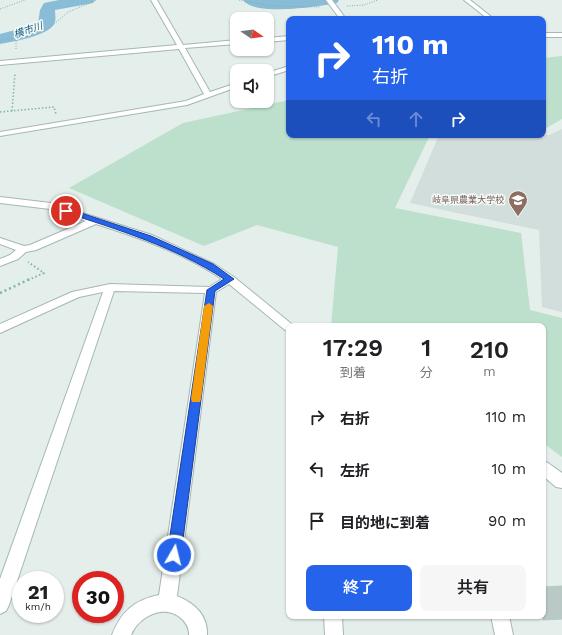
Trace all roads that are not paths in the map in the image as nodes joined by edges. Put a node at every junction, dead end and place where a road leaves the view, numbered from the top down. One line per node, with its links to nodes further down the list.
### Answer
1 (154, 0): 11 (street)
2 (468, 0): 5 (street)
3 (331, 3): 4 (street)
4 (341, 16)
5 (487, 16)
6 (562, 34): 7 (street)
7 (546, 35)
8 (286, 38): 9 (street)
9 (274, 39)
10 (230, 43): 11 (street)
11 (181, 47): 12 (street); 16 (street)
12 (0, 63)
13 (286, 69): 14 (street)
14 (274, 73)
15 (230, 88): 16 (street)
16 (209, 96): 17 (street)
17 (0, 134)
18 (0, 200): 19 (street)
19 (96, 220): 21 (street); 23 (street)
20 (0, 241): 21 (street)
21 (23, 249): 22 (street)
22 (0, 263)
23 (230, 279): 25 (street); 26 (street)
24 (110, 287): 25 (street); 27 (street); 31 (street)
25 (211, 290): 30 (street)
26 (286, 325)
27 (0, 329)
28 (546, 469): 29 (street)
29 (562, 482)
30 (167, 602): 34 (street); 35 (street)
31 (0, 605)
32 (333, 619): 36 (street)
33 (501, 619): 37 (street)
34 (121, 635)
35 (198, 635)
36 (334, 635)
37 (504, 635)

